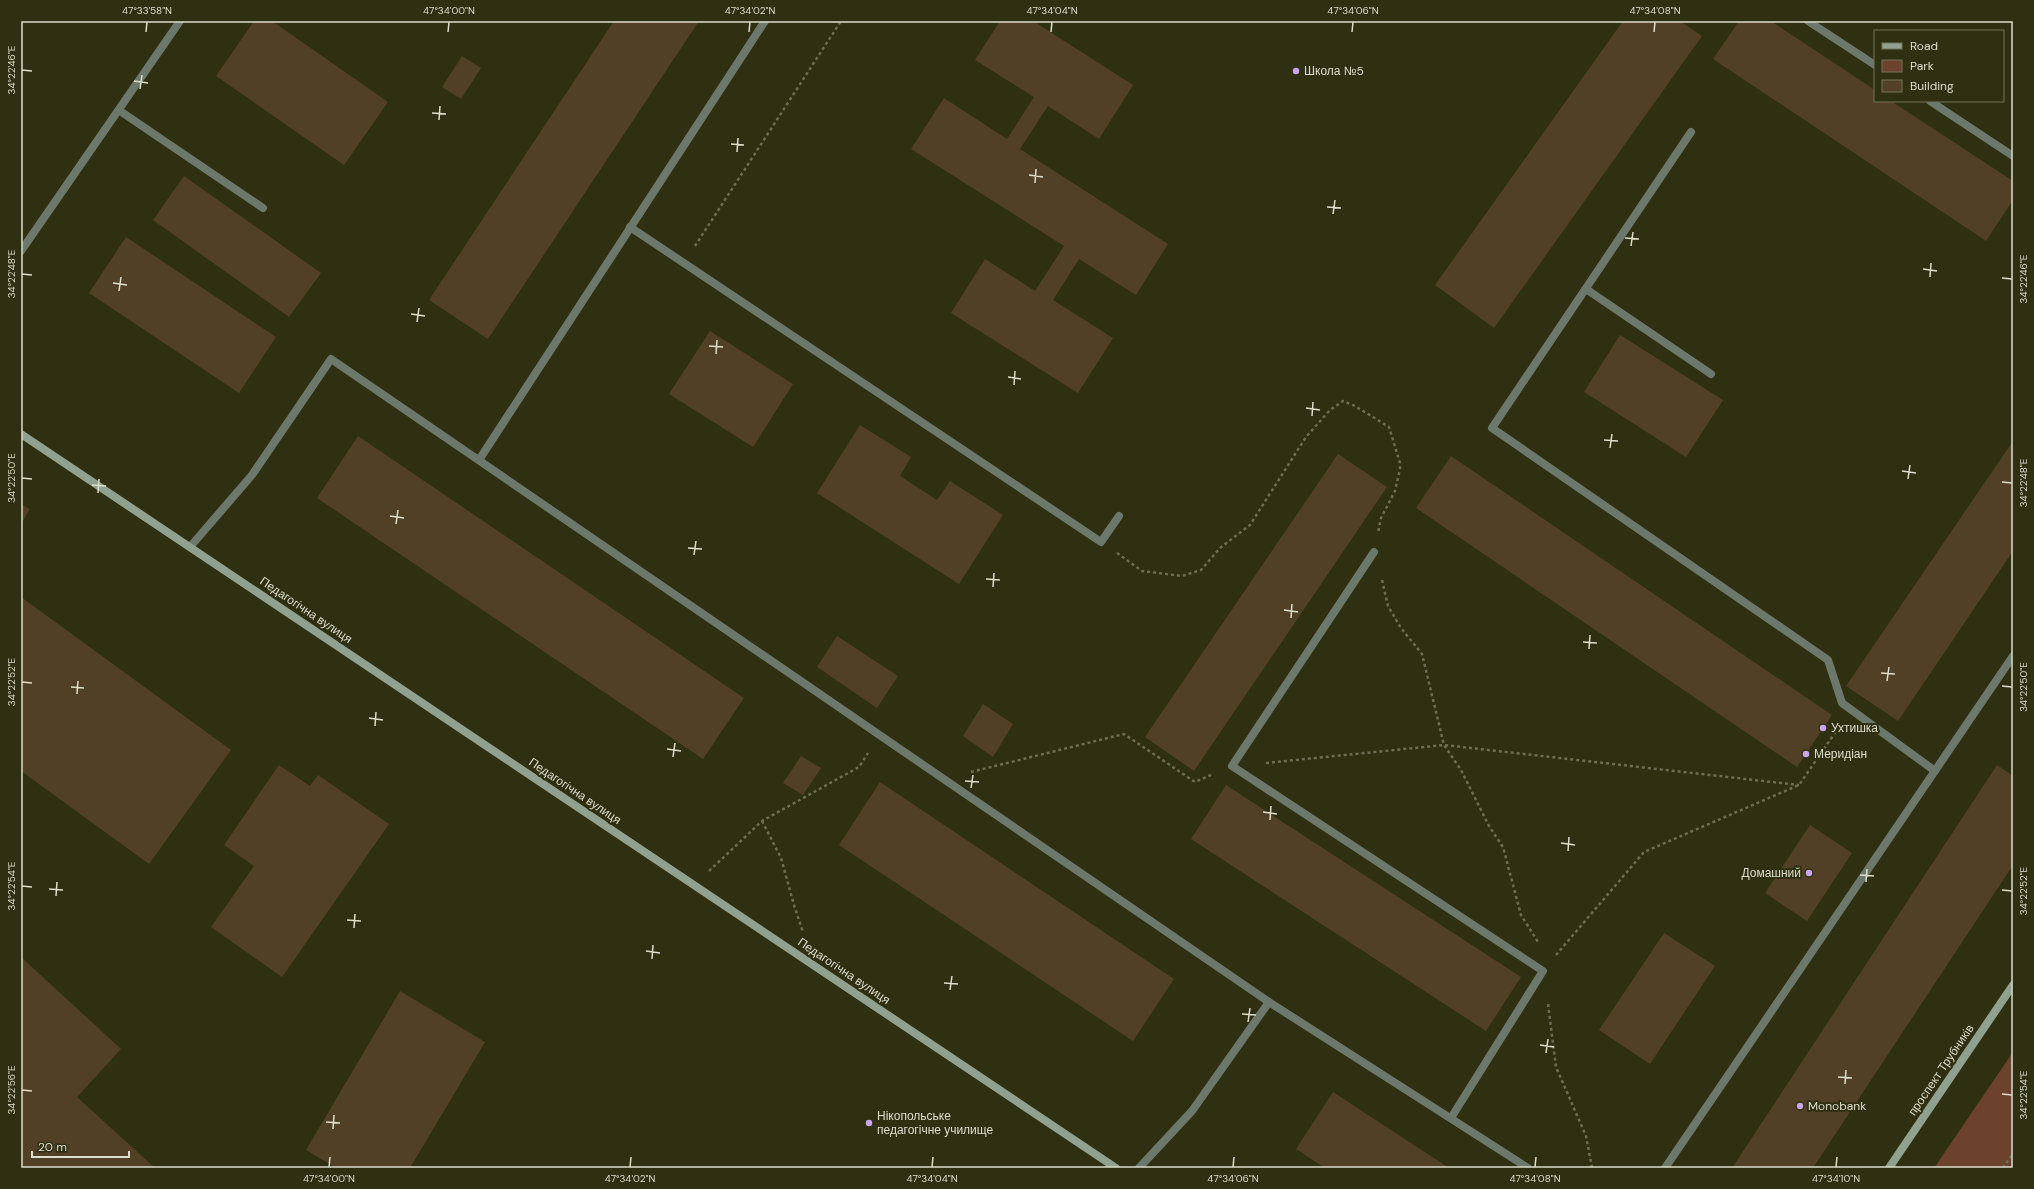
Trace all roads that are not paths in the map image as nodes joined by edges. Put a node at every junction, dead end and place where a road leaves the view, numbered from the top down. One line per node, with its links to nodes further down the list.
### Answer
1 (180, 21): 6 (street)
2 (764, 21): 10 (street)
3 (1808, 21): 4 (street)
4 (1874, 64)
5 (1932, 102): 8 (street)
6 (120, 111): 9 (street); 11 (street)
7 (1691, 132): 12 (street)
8 (2013, 156)
9 (263, 208)
10 (630, 227): 15 (street); 16 (street)
11 (21, 251)
12 (1586, 289): 13 (street); 20 (street)
13 (1711, 374)
14 (21, 434): 17 (main road, Педагогічна вулиця)
15 (479, 460): 17 (street); 22 (street)
16 (1120, 516)
17 (190, 547): 24 (main road, Педагогічна вулиця)
18 (1374, 552): 23 (street)
19 (2013, 656): 20 (street)
20 (1935, 771): 27 (street)
21 (2013, 985): 28 (main road, проспект Трубників)
22 (1269, 1002): 23 (street); 25 (street)
23 (1451, 1118): 26 (street)
24 (1116, 1168)
25 (1139, 1168)
26 (1528, 1168)
27 (1665, 1168)
28 (1889, 1168)

